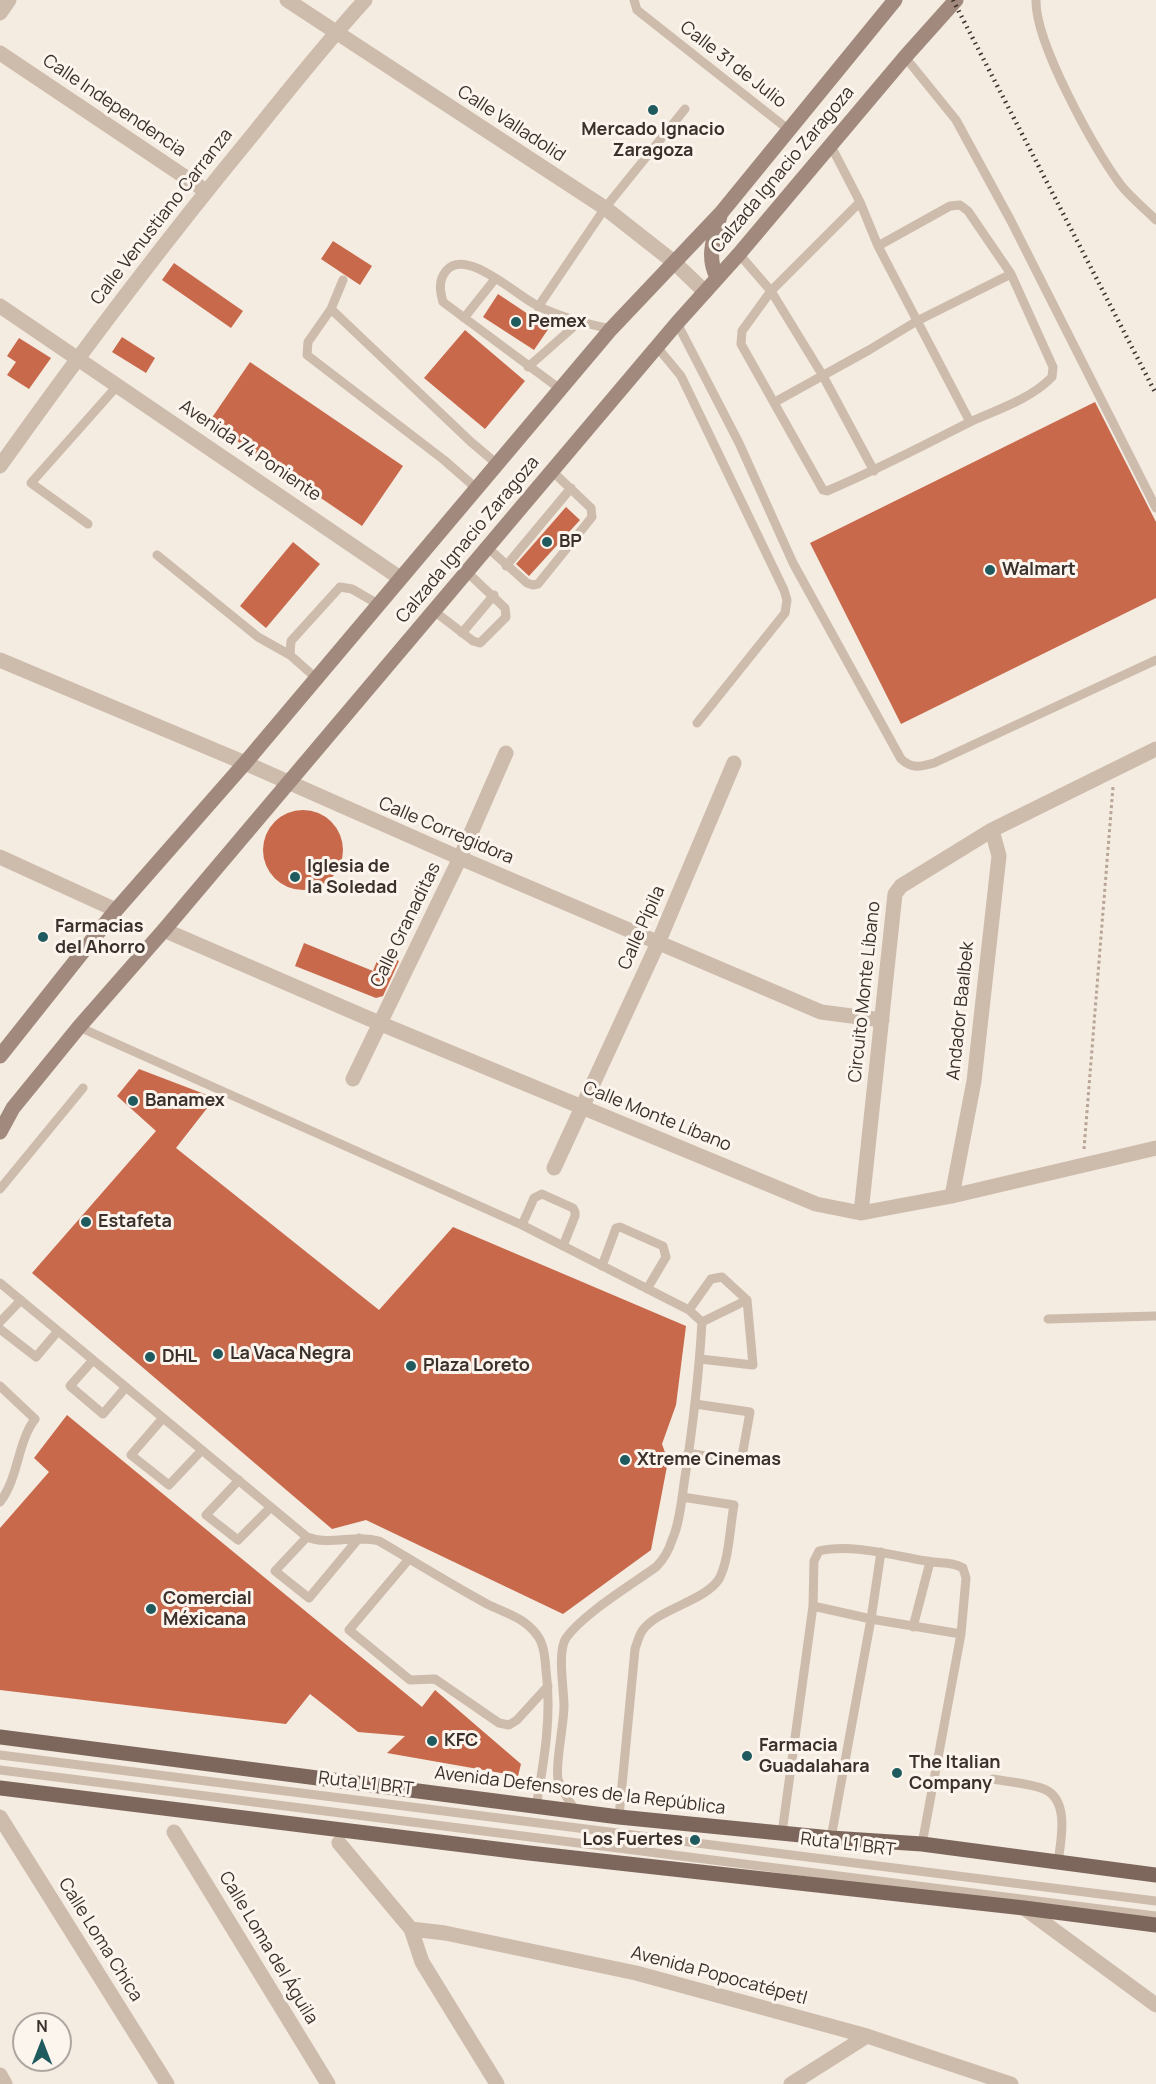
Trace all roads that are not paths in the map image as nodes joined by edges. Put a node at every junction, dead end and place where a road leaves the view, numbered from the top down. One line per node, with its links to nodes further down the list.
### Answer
1 (9, 0): 8 (street)
2 (287, 0): 9 (street, Calle Valladolid)
3 (365, 0): 9 (street, Calle Venustiano Carranza)
4 (634, 0): 13 (lane, Calle 31 de Julio)
5 (895, 0): 13 (main road, Calzada Ignacio Zaragoza)
6 (956, 0): 11 (main road, Calzada Ignacio Zaragoza)
7 (1036, 0): 19 (lane)
8 (0, 14)
9 (335, 33): 15 (street, Calle Venustiano Carranza); 17 (street, Calle Valladolid)
10 (0, 53): 15 (street, Calle Independencia)
11 (905, 57): 14 (main road, Calzada Ignacio Zaragoza); 51 (lane)
12 (685, 109): 17 (lane)
13 (789, 130): 18 (main road, Calzada Ignacio Zaragoza)
14 (831, 146): 16 (lane); 21 (main road, Calzada Ignacio Zaragoza)
15 (206, 191): 38 (street, Calle Venustiano Carranza)
16 (860, 202): 20 (lane); 27 (lane)
17 (605, 208): 22 (street, Calle Valladolid); 30 (lane)
18 (721, 213): 22 (main road, Calzada Ignacio Zaragoza); 24 (main road)
19 (1156, 220)
20 (878, 246): 23 (lane); 33 (lane)
21 (739, 254): 24 (main road, Calzada Ignacio Zaragoza); 27 (lane)
22 (675, 262): 28 (street, Calle Valladolid); 36 (main road, Calzada Ignacio Zaragoza)
23 (1011, 274): 33 (lane); 44 (lane)
24 (717, 277): 28 (main road, Calzada Ignacio Zaragoza)
25 (495, 279): 30 (lane); 32 (lane); 32 (lane)
26 (343, 280): 31 (lane)
27 (771, 291): 40 (lane); 43 (lane)
28 (705, 292): 35 (main road, Calzada Ignacio Zaragoza)
29 (0, 306): 38 (street, Avenida 74 Poniente)
30 (538, 307): 34 (lane)
31 (331, 309): 45 (lane); 49 (lane)
32 (464, 318): 39 (lane)
33 (917, 321): 40 (lane); 44 (lane)
34 (579, 322): 36 (lane); 39 (lane)
35 (677, 323): 37 (main road, Calzada Ignacio Zaragoza); 64 (lane)
36 (611, 329): 42 (main road, Calzada Ignacio Zaragoza)
37 (657, 347): 47 (main road, Calzada Ignacio Zaragoza); 66 (lane)
38 (77, 357): 41 (street, Avenida 74 Poniente); 46 (street, Calle Venustiano Carranza)
39 (528, 367): 42 (lane)
40 (823, 376): 43 (lane); 48 (lane)
41 (118, 385): 52 (lane); 57 (street, Avenida 74 Poniente)
42 (560, 389): 45 (main road, Calzada Ignacio Zaragoza)
43 (775, 402): 48 (lane)
44 (970, 422): 48 (lane)
45 (497, 464): 49 (main road, Calzada Ignacio Zaragoza)
46 (0, 466)
47 (552, 471): 50 (lane); 53 (main road, Calzada Ignacio Zaragoza)
48 (874, 471)
49 (476, 488): 57 (main road, Calzada Ignacio Zaragoza)
50 (571, 488): 55 (lane); 55 (lane)
51 (1156, 508)
52 (88, 524)
53 (488, 548): 55 (lane); 56 (main road, Calzada Ignacio Zaragoza)
54 (158, 555): 62 (lane)
55 (507, 566)
56 (467, 572): 58 (lane); 60 (main road, Calzada Ignacio Zaragoza)
57 (400, 578): 59 (main road, Calzada Ignacio Zaragoza)
58 (494, 596): 61 (lane); 61 (lane)
59 (378, 604): 62 (lane); 65 (main road, Calzada Ignacio Zaragoza)
60 (434, 610): 61 (lane); 71 (main road, Calzada Ignacio Zaragoza)
61 (462, 633)
62 (290, 655): 65 (lane)
63 (0, 660): 69 (street, Calle Corregidora)
64 (1156, 660)
65 (316, 678): 69 (main road, Calzada Ignacio Zaragoza)
66 (697, 723)
67 (1156, 749): 72 (street, Circuito Monte Líbano)
68 (506, 753): 74 (street, Calle Granaditas)
69 (245, 763): 71 (street, Calle Corregidora); 75 (main road, Calzada Ignacio Zaragoza)
70 (734, 763): 77 (street, Calle Pípila)
71 (287, 783): 74 (street, Calle Corregidora); 76 (main road, Calzada Ignacio Zaragoza)
72 (992, 830): 78 (street, Circuito Monte Líbano); 91 (street, Andador Baalbek)
73 (0, 857): 75 (street)
74 (460, 858): 77 (street, Calle Corregidora); 79 (street, Calle Granaditas)
75 (116, 910): 81 (main road, Calzada Ignacio Zaragoza)
76 (164, 930): 79 (street, Calle Monte Líbano); 80 (main road, Calzada Ignacio Zaragoza)
77 (658, 942): 78 (street, Calle Corregidora); 85 (street, Calle Pípila)
78 (882, 1020): 92 (street, Circuito Monte Líbano)
79 (379, 1023): 82 (street, Calle Granaditas); 85 (street, Calle Monte Líbano)
80 (79, 1027): 84 (main road, Calzada Ignacio Zaragoza); 93 (lane)
81 (0, 1056)
82 (353, 1079)
83 (83, 1088): 90 (lane)
84 (13, 1108): 86 (main road, Calzada Ignacio Zaragoza); 87 (main road, Calzada Ignacio Zaragoza)
85 (581, 1108): 89 (street, Calle Pípila); 92 (street, Calle Monte Líbano)
86 (0, 1120)
87 (0, 1132)
88 (1156, 1148): 91 (street, Calle Monte Líbano)
89 (554, 1168)
90 (0, 1189)
91 (952, 1196): 92 (street, Calle Monte Líbano)
92 (861, 1213)
93 (522, 1225): 94 (lane); 94 (lane)
94 (564, 1246): 95 (lane)
95 (602, 1266): 97 (lane); 97 (lane)
96 (0, 1283): 98 (lane)
97 (646, 1289): 100 (lane)
98 (21, 1300): 103 (lane); 106 (lane)
99 (747, 1300): 100 (lane); 104 (lane); 107 (lane)
100 (689, 1310): 104 (lane)
101 (1156, 1316): 102 (lane)
102 (1048, 1319)
103 (0, 1322)
104 (702, 1322): 107 (lane)
105 (0, 1329): 106 (lane)
106 (58, 1331): 108 (lane)
107 (700, 1359): 111 (lane)
108 (93, 1360): 110 (lane); 110 (lane)
109 (0, 1386): 117 (lane)
110 (126, 1387): 112 (lane)
111 (695, 1404): 114 (lane); 114 (lane)
112 (163, 1418): 113 (lane); 113 (lane)
113 (202, 1450): 115 (lane)
114 (688, 1453): 116 (lane)
115 (239, 1480): 118 (lane); 118 (lane)
116 (682, 1497): 135 (lane); 137 (lane)
117 (0, 1502)
118 (271, 1507): 119 (lane)
119 (307, 1537): 120 (lane); 120 (lane)
120 (359, 1538): 122 (lane)
121 (881, 1552): 123 (lane); 124 (lane); 125 (lane)
122 (409, 1559): 128 (lane); 128 (lane)
123 (930, 1562): 126 (lane); 127 (lane)
124 (813, 1606): 125 (lane); 139 (lane)
125 (871, 1619): 126 (lane); 140 (lane)
126 (913, 1626): 127 (lane)
127 (961, 1634): 142 (lane)
128 (548, 1686): 134 (lane)
129 (0, 1737): 134 (main road, Avenida Defensores de la República)
130 (0, 1755): 145 (lane, Ruta L1 BRT)
131 (0, 1770): 147 (lane, Ruta L1 BRT)
132 (993, 1779): 143 (lane)
133 (0, 1788): 146 (main road)
134 (536, 1807): 135 (main road, Avenida Defensores de la República)
135 (576, 1811): 137 (main road, Avenida Defensores de la República)
136 (0, 1817): 154 (street, Calle Loma Chica)
137 (619, 1817): 139 (main road, Avenida Defensores de la República)
138 (174, 1833): 155 (street, Calle Loma del Águila)
139 (782, 1833): 140 (main road, Avenida Defensores de la República)
140 (831, 1838): 142 (main road, Avenida Defensores de la República)
141 (339, 1843): 149 (street)
142 (922, 1844): 143 (main road, Avenida Defensores de la República)
143 (1058, 1862): 144 (main road, Avenida Defensores de la República)
144 (1156, 1875)
145 (1156, 1901)
146 (1024, 1908): 148 (main road); 150 (street)
147 (1156, 1916)
148 (1156, 1925)
149 (411, 1929): 151 (street, Avenida Popocatépetl); 156 (street)
150 (1156, 2005)
151 (867, 2036): 157 (street); 158 (street, Avenida Popocatépetl)
152 (0, 2075): 153 (street)
153 (5, 2084)
154 (166, 2084)
155 (328, 2084)
156 (497, 2084)
157 (791, 2084)
158 (1011, 2084)

